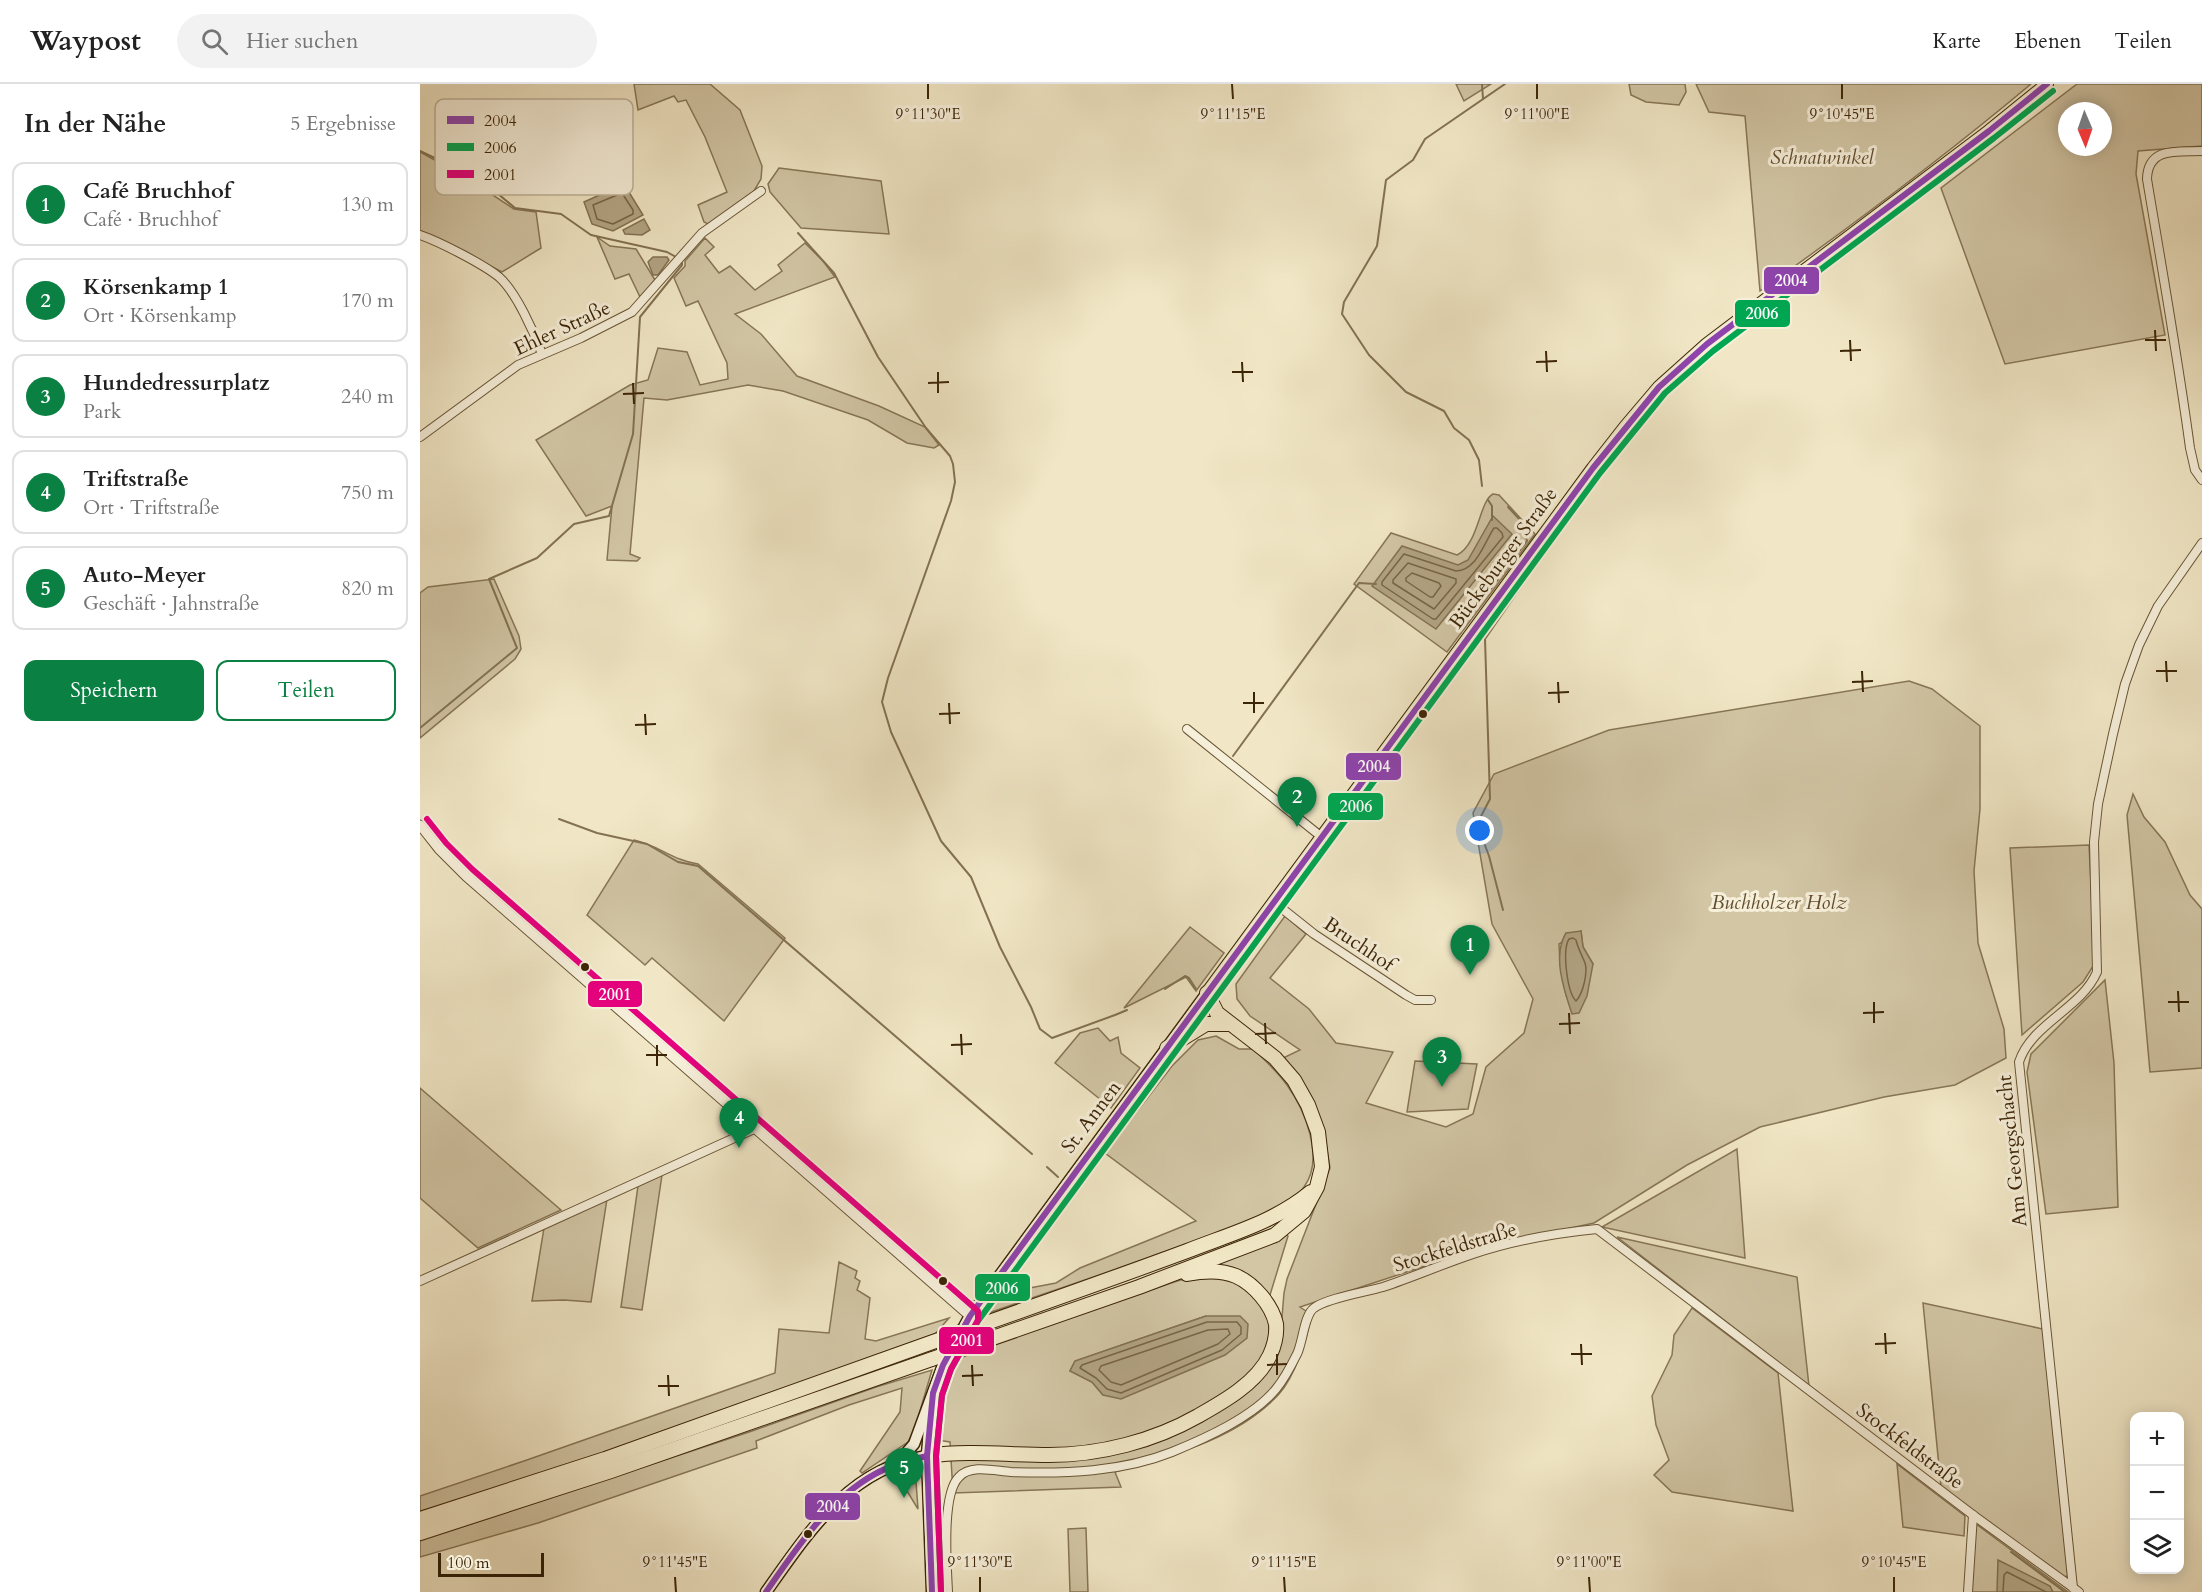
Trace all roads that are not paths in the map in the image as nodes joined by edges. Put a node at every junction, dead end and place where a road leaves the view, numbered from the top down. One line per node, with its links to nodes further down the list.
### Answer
1 (2047, 84): 11 (main road, Bückeburger Straße)
2 (2202, 151): 7 (street)
3 (761, 191): 5 (street, Ehler Straße)
4 (420, 235): 5 (street)
5 (542, 354): 6 (street, Ehler Straße)
6 (420, 436)
7 (2202, 480)
8 (2202, 543): 29 (street, Am Georgschacht)
9 (1187, 729): 11 (street)
10 (420, 825): 18 (street)
11 (1323, 838): 12 (main road, Bückeburger Straße)
12 (1297, 874): 13 (main road, St. Annen)
13 (1275, 903): 14 (main road, St. Annen); 15 (street, Bruchhof)
14 (1207, 993): 16 (highway); 17 (main road, St. Annen)
15 (1431, 1000)
16 (1230, 1024): 17 (highway); 19 (highway)
17 (1167, 1048): 22 (main road, St. Annen)
18 (754, 1129): 20 (street); 22 (street)
19 (1317, 1186): 21 (highway); 22 (highway)
20 (420, 1281)
21 (1138, 1287): 24 (highway); 28 (highway, bridge)
22 (972, 1322): 23 (main road, St. Annen); 27 (highway, bridge)
23 (933, 1393): 24 (main road, St. Annen); 25 (main road, St. Annen)
24 (927, 1456): 25 (main road, St. Annen); 31 (main road)
25 (892, 1464): 30 (main road, St. Annen)
26 (1973, 1515): 29 (street, Stockfeldstraße); 32 (street, Stockfeldstraße); 33 (street)
27 (420, 1519)
28 (420, 1533)
29 (2076, 1590)
30 (766, 1592)
31 (932, 1592)
32 (948, 1592)
33 (1968, 1592)

